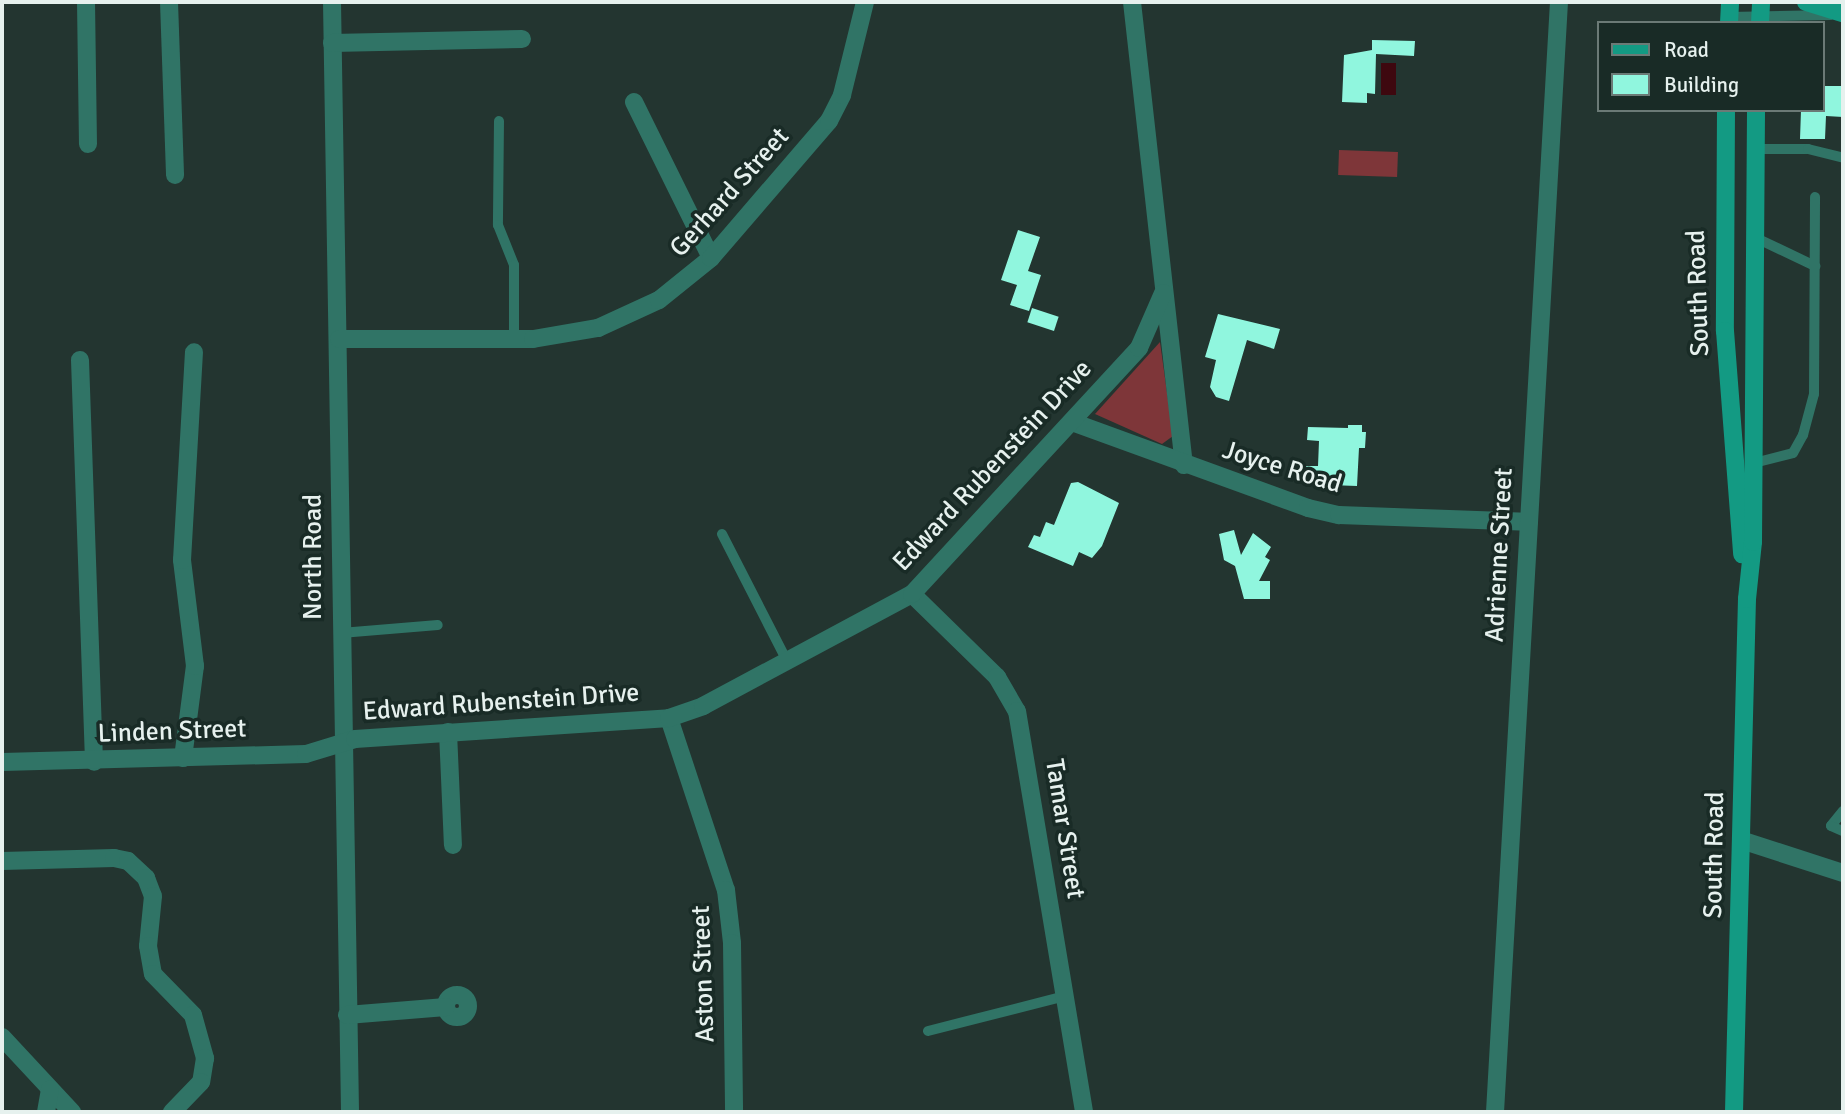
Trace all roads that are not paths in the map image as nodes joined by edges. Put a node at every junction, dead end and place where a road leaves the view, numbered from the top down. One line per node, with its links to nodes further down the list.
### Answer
1 (86, 2): 17 (street)
2 (169, 2): 20 (street)
3 (332, 2): 12 (street, North Road)
4 (865, 2): 23 (street, Gerhard Street)
5 (1132, 2): 25 (street, Edward Rubenstein Drive)
6 (1559, 2): 33 (street, Adrienne Street)
7 (1805, 2): 10 (street)
8 (1729, 14): 9 (lane)
9 (1760, 14): 10 (lane)
10 (1843, 14)
11 (522, 39): 12 (street)
12 (332, 43): 26 (street, North Road)
13 (634, 102): 23 (street)
14 (1726, 112): 36 (street, South Road)
15 (1756, 112): 18 (street, South Road)
16 (499, 121): 27 (lane)
17 (88, 144)
18 (1754, 149): 19 (lane); 22 (street, South Road)
19 (1843, 158)
20 (175, 175)
21 (1815, 197): 24 (lane)
22 (1754, 237): 24 (lane); 31 (street, South Road)
23 (711, 258): 27 (street, Gerhard Street)
24 (1815, 266): 31 (lane)
25 (1163, 293): 30 (street, Edward Rubenstein Drive); 32 (street, Edward Rubenstein Drive)
26 (339, 339): 27 (street, Gerhard Street); 38 (street, North Road)
27 (514, 339)
28 (194, 352): 43 (street)
29 (80, 360): 45 (street)
30 (1072, 422): 32 (street, Joyce Road); 35 (street, Edward Rubenstein Drive)
31 (1754, 463): 36 (street, South Road)
32 (1184, 464): 33 (street, Joyce Road)
33 (1529, 522): 64 (street, Adrienne Street)
34 (722, 534): 39 (lane)
35 (912, 594): 39 (street, Edward Rubenstein Drive); 52 (street, Tamar Street)
36 (1747, 600): 48 (street, South Road)
37 (438, 625): 38 (lane)
38 (341, 634): 42 (street, North Road)
39 (787, 662): 40 (street, Edward Rubenstein Drive)
40 (669, 718): 41 (street, Edward Rubenstein Drive); 62 (street, Aston Street)
41 (448, 732): 42 (street, Edward Rubenstein Drive); 49 (street)
42 (342, 743): 43 (street, Linden Street); 54 (street, North Road)
43 (183, 758): 45 (street, Linden Street)
44 (2, 762): 45 (street, Linden Street)
45 (94, 762)
46 (1843, 811): 47 (lane)
47 (1843, 831)
48 (1741, 839): 51 (street); 65 (street, South Road)
49 (453, 845)
50 (2, 861): 60 (street)
51 (1843, 873)
52 (1065, 996): 55 (lane); 63 (street, Tamar Street)
53 (446, 1007): 54 (street)
54 (347, 1015): 61 (street, North Road)
55 (928, 1031)
56 (2, 1037): 57 (street)
57 (50, 1089): 58 (street); 59 (street)
58 (46, 1112)
59 (72, 1112)
60 (172, 1112)
61 (350, 1112)
62 (734, 1112)
63 (1084, 1112)
64 (1495, 1112)
65 (1734, 1112)

